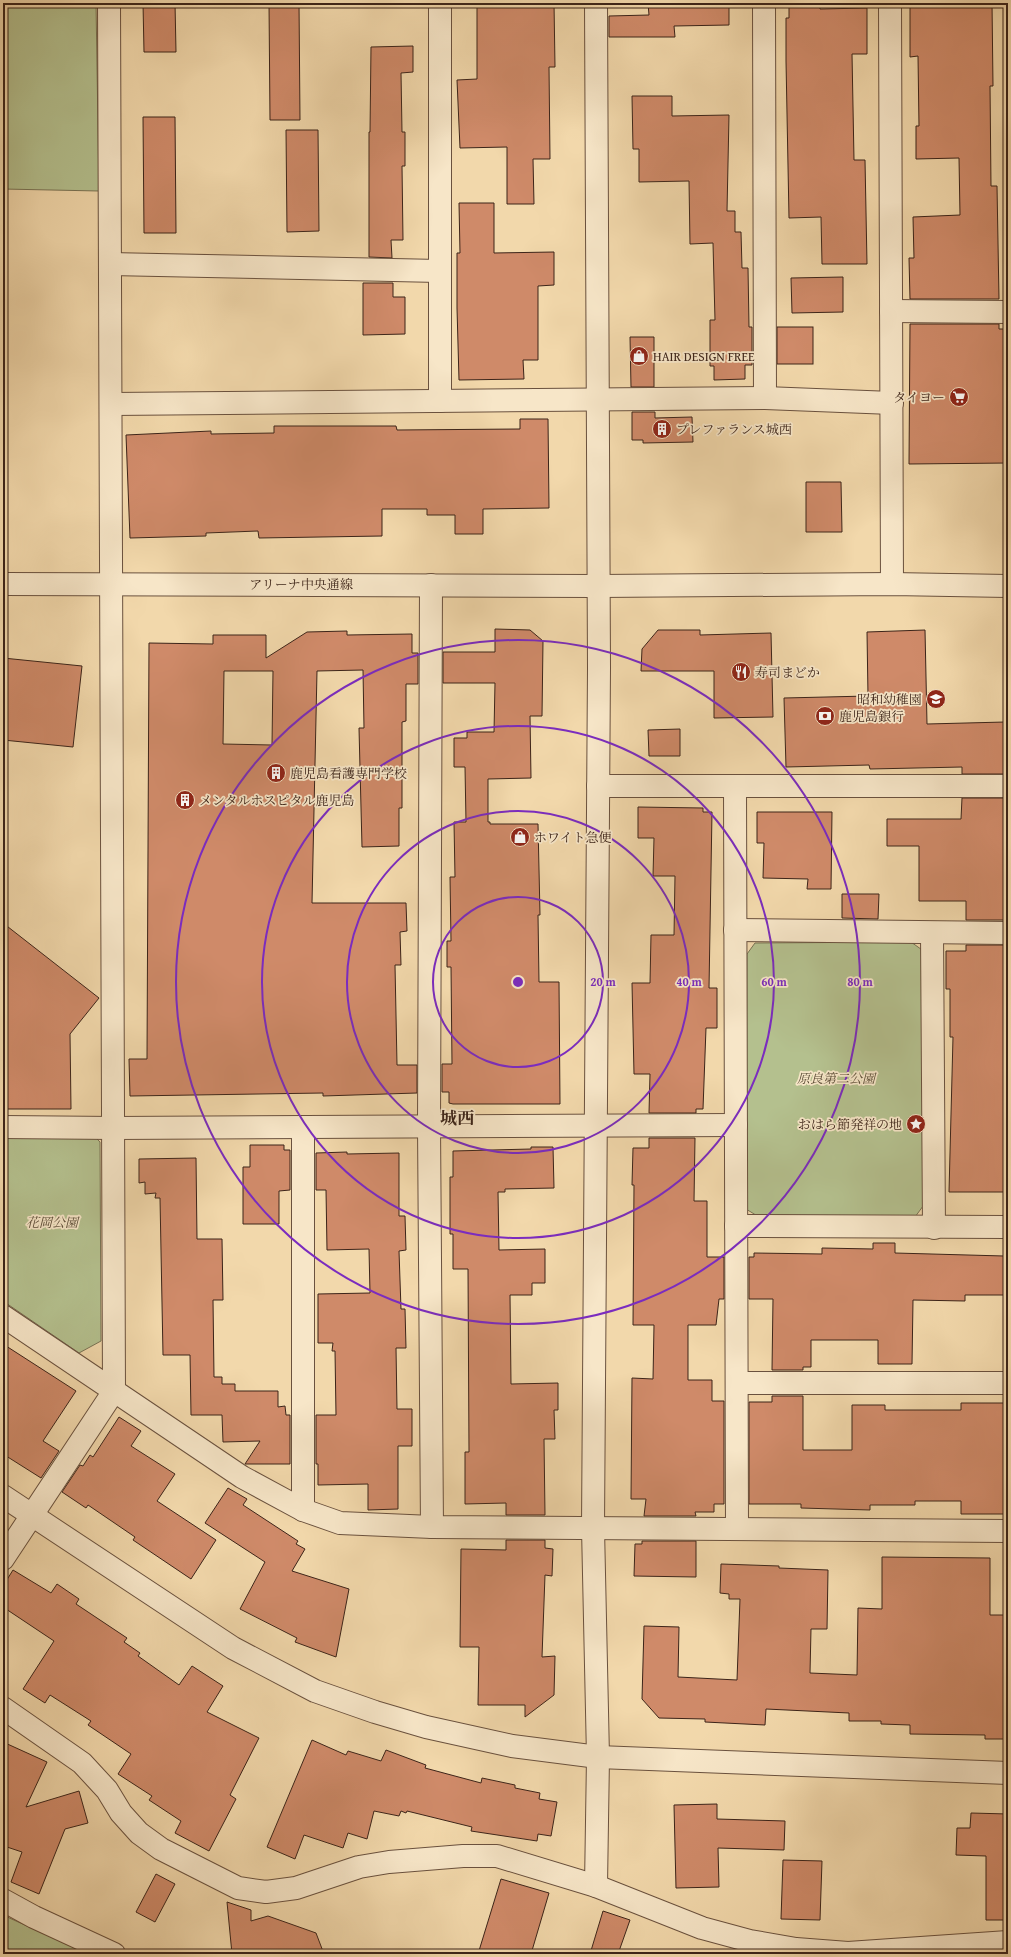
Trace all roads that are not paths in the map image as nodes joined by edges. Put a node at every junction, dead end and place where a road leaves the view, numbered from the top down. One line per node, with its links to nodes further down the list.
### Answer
1 (109, 3): 6 (street)
2 (440, 3): 7 (street)
3 (596, 3): 11 (street)
4 (764, 3): 10 (street)
5 (890, 3): 8 (street)
6 (110, 264): 7 (street); 14 (street)
7 (439, 272): 12 (street)
8 (891, 311): 9 (street); 13 (street)
9 (1008, 312)
10 (764, 398): 11 (street); 13 (street)
11 (598, 399): 12 (street); 19 (street)
12 (440, 401): 14 (street)
13 (892, 403): 17 (street)
14 (111, 404): 15 (street)
15 (112, 583): 16 (street, アリーナ中央通線); 18 (street, アリーナ中央通線); 31 (street)
16 (3, 584)
17 (892, 584): 19 (street, アリーナ中央通線); 20 (street, アリーナ中央通線)
18 (431, 585): 19 (street, アリーナ中央通線); 28 (street)
19 (598, 586): 21 (street)
20 (1008, 586)
21 (598, 786): 22 (street); 30 (street)
22 (735, 786): 23 (street); 24 (street)
23 (1008, 786)
24 (735, 930): 25 (street); 27 (street)
25 (932, 933): 26 (street); 35 (street)
26 (1008, 933)
27 (736, 1125): 30 (street); 33 (street)
28 (429, 1126): 30 (street); 32 (street); 43 (street)
29 (3, 1127): 31 (street)
30 (597, 1127): 44 (street)
31 (114, 1128): 32 (street); 39 (street)
32 (303, 1128): 41 (street)
33 (736, 1226): 35 (street); 37 (street)
34 (1008, 1227): 35 (street)
35 (934, 1228)
36 (3, 1316): 39 (street)
37 (737, 1383): 38 (street); 45 (street)
38 (1008, 1383)
39 (114, 1391): 41 (street); 42 (street)
40 (3, 1496): 42 (street)
41 (303, 1510): 43 (street)
42 (33, 1516): 47 (street); 49 (street)
43 (432, 1527): 44 (street)
44 (593, 1528): 45 (street); 49 (street)
45 (737, 1529): 46 (street)
46 (1008, 1531)
47 (3, 1559)
48 (3, 1708): 51 (street)
49 (598, 1757): 50 (street); 51 (street)
50 (1008, 1773)
51 (596, 1886): 53 (street)
52 (3, 1900): 54 (street)
53 (1008, 1942)
54 (114, 1954)

